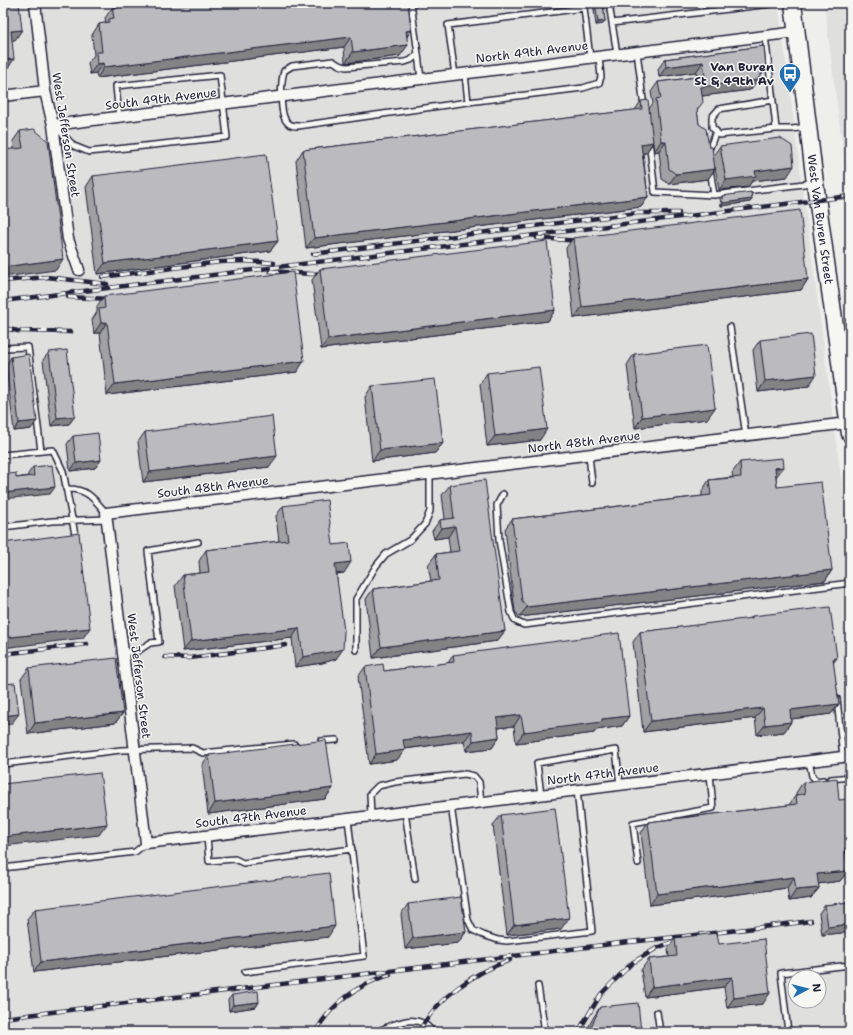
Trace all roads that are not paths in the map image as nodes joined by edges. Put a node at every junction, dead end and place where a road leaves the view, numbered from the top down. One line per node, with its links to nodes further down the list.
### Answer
1 (35, 3): 15 (street, West Jefferson Street)
2 (411, 3): 10 (lane)
3 (609, 3): 6 (lane)
4 (779, 3): 6 (lane)
5 (793, 3): 7 (main road, West Van Buren Street)
6 (612, 23): 11 (lane)
7 (797, 32): 8 (street, North 49th Avenue); 24 (main road, West Van Buren Street)
8 (765, 36): 9 (street, North 49th Avenue); 18 (lane)
9 (637, 52): 11 (street, North 49th Avenue); 21 (lane)
10 (418, 54): 14 (lane); 17 (lane)
11 (616, 54): 12 (street, North 49th Avenue)
12 (594, 57): 13 (street, North 49th Avenue); 13 (lane); 19 (lane)
13 (460, 74): 14 (street, North 49th Avenue); 19 (lane)
14 (421, 79): 17 (street, North 49th Avenue)
15 (45, 91): 16 (street); 23 (street, West Jefferson Street)
16 (3, 96)
17 (277, 97): 19 (lane); 20 (street, South 49th Avenue)
18 (773, 100): 25 (lane); 26 (lane)
19 (468, 102)
20 (224, 104): 22 (street, South 49th Avenue); 22 (lane); 23 (lane)
21 (645, 110)
22 (119, 117): 23 (street, South 49th Avenue)
23 (53, 124): 32 (street, West Jefferson Street)
24 (808, 126): 25 (lane); 30 (main road, West Van Buren Street)
25 (776, 129): 26 (lane)
26 (716, 131): 28 (lane)
27 (648, 132): 31 (lane)
28 (709, 158)
29 (710, 166): 31 (lane)
30 (815, 183): 31 (lane); 35 (main road, West Van Buren Street)
31 (714, 195)
32 (79, 270)
33 (730, 327): 36 (lane)
34 (3, 348): 37 (lane)
35 (849, 429): 36 (street, North 48th Avenue)
36 (746, 436): 39 (street, North 48th Avenue)
37 (41, 451): 38 (lane); 43 (lane)
38 (3, 455)
39 (589, 455): 40 (street, North 48th Avenue); 41 (lane)
40 (430, 474): 42 (street, North 48th Avenue); 51 (lane)
41 (592, 483)
42 (322, 486): 45 (street, South 48th Avenue)
43 (66, 489): 45 (lane); 46 (lane)
44 (503, 494): 50 (lane)
45 (107, 516): 46 (lane); 52 (street, West Jefferson Street)
46 (71, 520): 47 (lane); 48 (lane)
47 (3, 528)
48 (76, 542)
49 (198, 542): 52 (lane)
50 (850, 583)
51 (356, 650)
52 (123, 653): 57 (street, West Jefferson Street)
53 (836, 696): 58 (lane)
54 (336, 740): 55 (lane)
55 (312, 742)
56 (297, 744): 57 (lane)
57 (136, 750): 60 (lane); 73 (street, West Jefferson Street)
58 (846, 756): 59 (street, North 47th Avenue)
59 (809, 761): 61 (street, North 47th Avenue); 62 (lane)
60 (3, 764)
61 (710, 774): 63 (street, North 47th Avenue); 75 (lane)
62 (850, 777)
63 (620, 785): 64 (street, North 47th Avenue); 65 (lane)
64 (577, 790): 65 (street, North 47th Avenue); 67 (lane)
65 (541, 795): 66 (street, North 47th Avenue)
66 (482, 802): 67 (street, North 47th Avenue); 69 (lane)
67 (451, 806): 68 (street, North 47th Avenue)
68 (404, 812): 69 (street, North 47th Avenue); 77 (lane)
69 (371, 816): 70 (street, North 47th Avenue)
70 (359, 818): 71 (street, South 47th Avenue)
71 (348, 819): 72 (street, South 47th Avenue); 74 (lane)
72 (207, 836): 73 (street, South 47th Avenue); 74 (lane)
73 (146, 843): 76 (lane)
74 (352, 849): 79 (lane)
75 (638, 863)
76 (3, 868)
77 (415, 879)
78 (850, 965): 86 (lane)
79 (245, 972)
80 (538, 986): 84 (lane)
81 (657, 1012): 85 (lane)
82 (376, 1032): 83 (lane)
83 (433, 1032)
84 (545, 1032)
85 (660, 1032)
86 (788, 1032)

